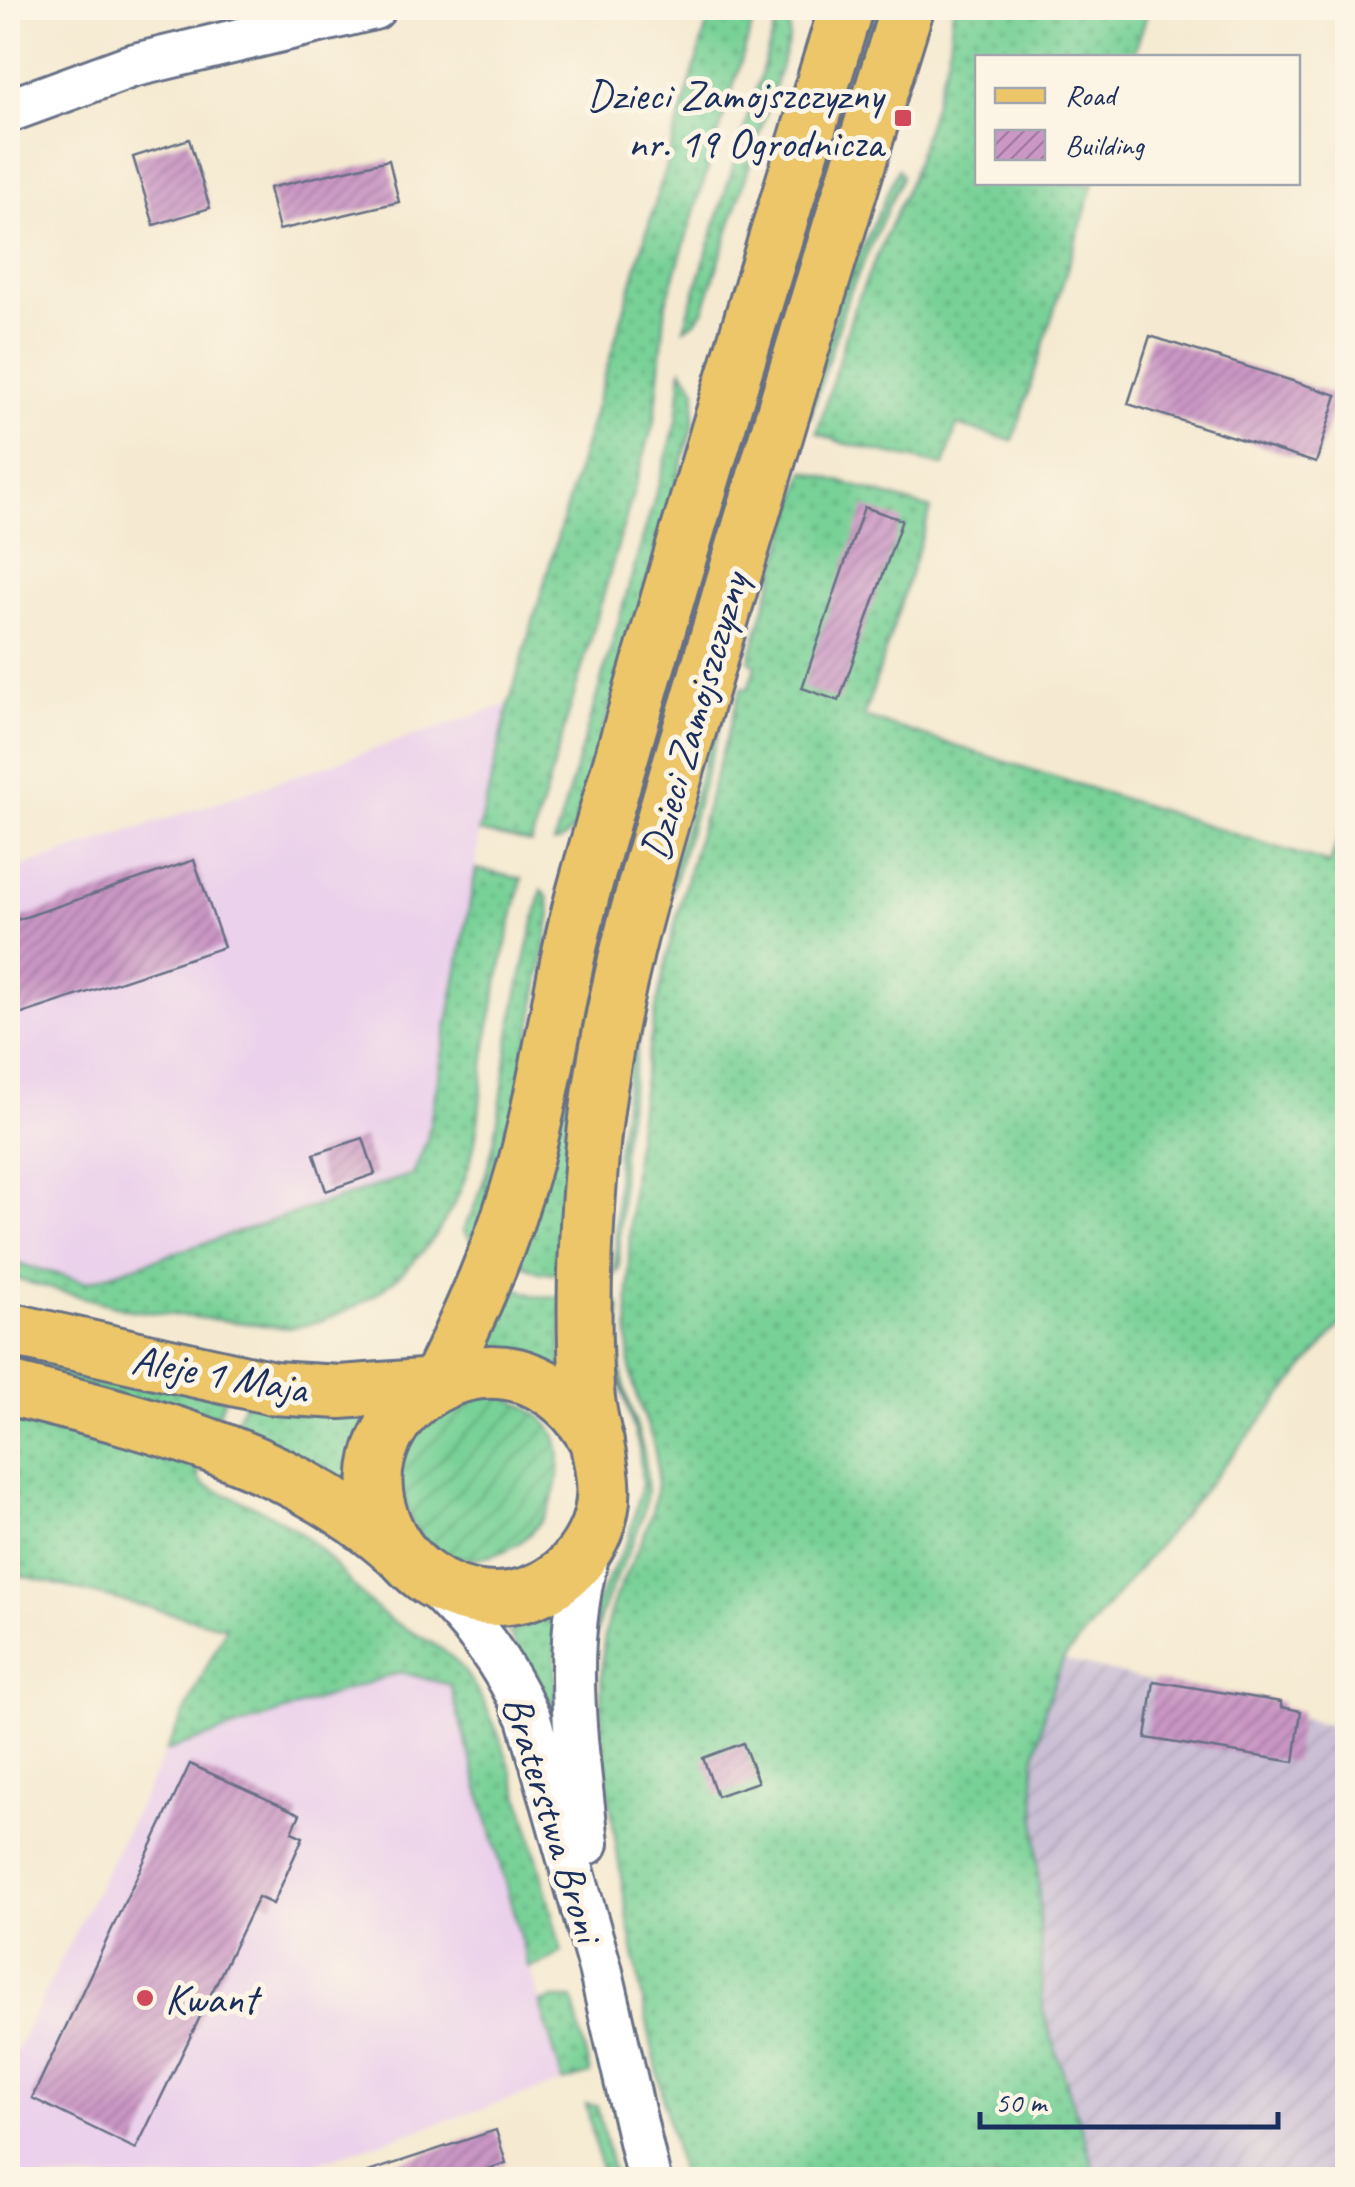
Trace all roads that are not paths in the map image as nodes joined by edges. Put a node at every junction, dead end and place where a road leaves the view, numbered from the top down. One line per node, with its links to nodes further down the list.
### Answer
1 (374, 8): 4 (street)
2 (846, 8): 6 (main road, Dzieci Zamojszczyzny)
3 (907, 8): 8 (main road, Dzieci Zamojszczyzny)
4 (8, 111)
5 (8, 1329): 6 (main road, Aleje 1 Maja)
6 (436, 1384): 8 (main road); 10 (main road)
7 (8, 1388): 10 (main road, Aleje 1 Maja)
8 (597, 1442): 9 (main road)
9 (592, 1540): 10 (main road); 11 (street, Braterstwa Broni)
10 (413, 1567): 11 (street, Braterstwa Broni)
11 (600, 1968): 12 (street, Braterstwa Broni)
12 (649, 2180)

